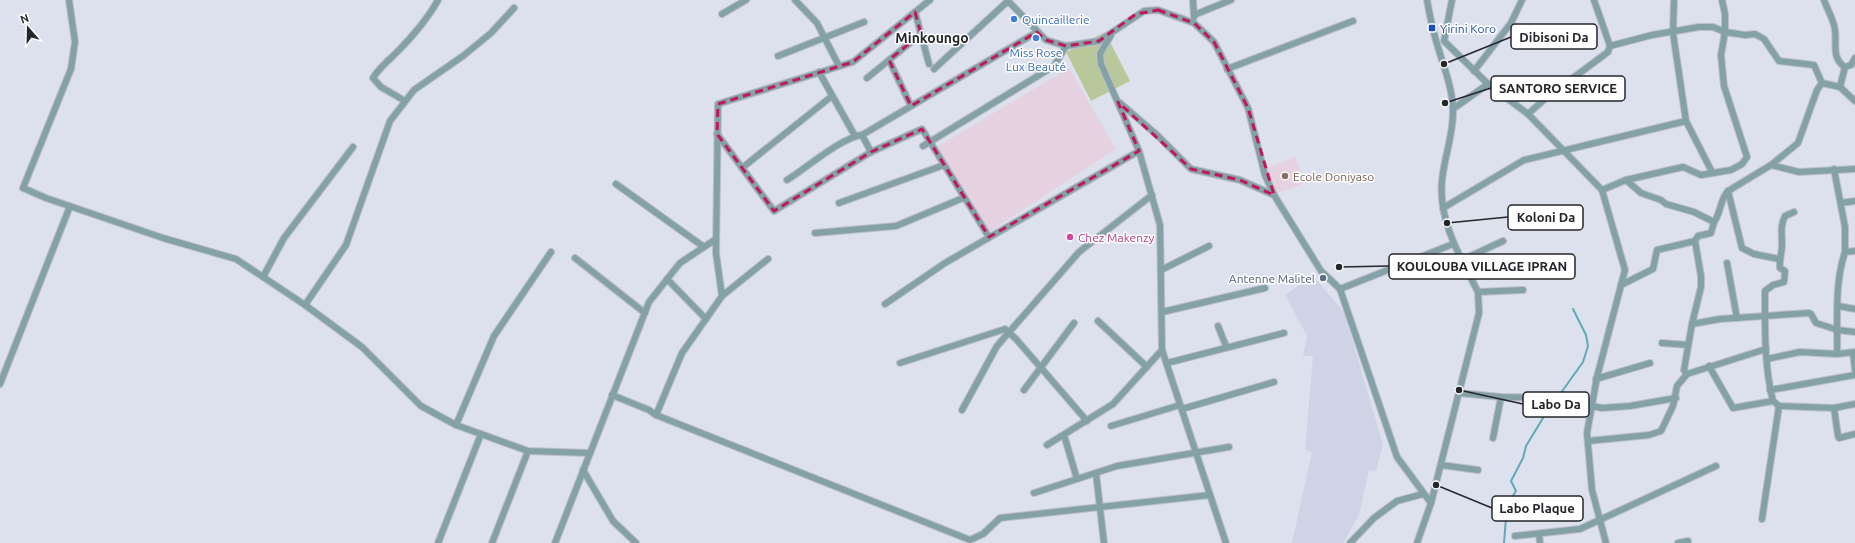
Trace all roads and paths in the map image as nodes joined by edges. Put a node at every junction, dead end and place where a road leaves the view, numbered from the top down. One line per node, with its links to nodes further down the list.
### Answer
1 (69, 0): 79 (street)
2 (438, 0): 46 (street)
3 (746, 0): 18 (street)
4 (795, 0): 28 (street)
5 (930, 0): 17 (street)
6 (1008, 0): 23 (street); 37 (street)
7 (1193, 0): 19 (street)
8 (1232, 0): 19 (street)
9 (1427, 0): 50 (street)
10 (1452, 0): 39 (street)
11 (1522, 0): 39 (street)
12 (1594, 0): 30 (street)
13 (1674, 0): 25 (street)
14 (1722, 0): 24 (street)
15 (1824, 0): 36 (street)
16 (514, 8): 46 (street)
17 (915, 12): 26 (street); 35 (street)
18 (722, 14)
19 (1194, 15): 22 (street)
20 (1353, 21): 38 (street)
21 (864, 22): 28 (street)
22 (1194, 23): 27 (street); 38 (street)
23 (1037, 32): 29 (street); 49 (street)
24 (1725, 32): 25 (street); 42 (street); 67 (street)
25 (1673, 33): 30 (street); 52 (street)
26 (921, 34): 33 (street); 34 (street)
27 (1112, 34): 29 (street); 48 (street)
28 (824, 38): 31 (street); 35 (street)
29 (1066, 46): 56 (street)
30 (1610, 46): 51 (street)
31 (778, 56)
32 (1855, 58): 36 (street)
33 (889, 60): 41 (street); 49 (street)
34 (929, 64)
35 (839, 66): 40 (street)
36 (1845, 67): 44 (street)
37 (934, 68)
38 (1227, 68): 74 (street)
39 (1474, 71): 43 (street)
40 (819, 72): 45 (street); 53 (street)
41 (867, 78)
42 (1822, 83): 44 (street); 62 (street)
43 (1488, 84): 50 (street); 51 (street)
44 (1840, 87): 47 (street)
45 (832, 96): 55 (street); 64 (street)
46 (405, 101): 109 (street)
47 (1855, 101)
48 (1118, 102): 59 (street); 74 (street)
49 (911, 106): 54 (street)
50 (1453, 109): 80 (street)
51 (1528, 114): 60 (street)
52 (1686, 121): 60 (street); 67 (street)
53 (717, 134): 64 (street); 85 (street)
54 (862, 135): 55 (street); 61 (street)
55 (855, 136): 68 (street)
56 (929, 142): 57 (street); 61 (street); 63 (street)
57 (923, 146)
58 (353, 147): 100 (street)
59 (1139, 151): 73 (street); 84 (street)
60 (1564, 151): 71 (street); 80 (street)
61 (871, 152): 64 (street)
62 (1771, 165): 65 (street); 72 (street)
63 (944, 166): 75 (street); 77 (street)
64 (742, 168)
65 (1834, 169): 66 (street); 78 (street)
66 (1855, 169)
67 (1712, 172): 69 (street)
68 (787, 180)
69 (1626, 180): 71 (street); 82 (street)
70 (616, 184): 90 (street)
71 (1602, 190): 102 (street)
72 (1728, 191): 82 (street); 96 (street)
73 (1152, 195): 99 (street); 123 (street)
74 (1274, 195): 104 (street)
75 (963, 198): 83 (street); 84 (street)
76 (1855, 201): 78 (street)
77 (839, 203)
78 (1841, 203): 93 (street)
79 (70, 206): 100 (street); 144 (street)
80 (1443, 208): 88 (street)
81 (1794, 212): 96 (street)
82 (1714, 222): 87 (street)
83 (815, 233)
84 (989, 238): 108 (street)
85 (716, 239): 90 (street); 107 (street)
86 (1503, 242): 97 (street)
87 (1695, 242): 102 (street); 119 (street)
88 (1453, 244): 97 (street); 104 (street)
89 (1210, 246): 99 (street)
90 (704, 247): 101 (street)
91 (1855, 251): 93 (street)
92 (551, 252): 160 (street)
93 (1845, 252): 110 (street)
94 (575, 258): 113 (street)
95 (768, 259): 107 (street)
96 (1779, 259): 114 (street)
97 (1462, 260): 106 (street)
98 (1727, 263): 115 (street)
99 (1161, 270): 112 (street)
100 (263, 277): 109 (street)
101 (668, 279): 113 (street); 116 (street)
102 (1621, 285): 142 (street)
103 (1265, 288): 112 (street)
104 (1340, 289): 179 (street)
105 (1523, 290): 106 (street)
106 (1478, 292): 147 (street)
107 (722, 296): 116 (street)
108 (885, 304)
109 (305, 305): 160 (street)
110 (1838, 306): 111 (street); 121 (street)
111 (1855, 309)
112 (1162, 312): 129 (street)
113 (645, 314): 148 (street)
114 (1765, 316): 115 (street); 121 (street); 128 (street)
115 (1737, 318): 119 (street)
116 (706, 319): 158 (street)
117 (1098, 321): 138 (street)
118 (1074, 323): 137 (street)
119 (1692, 324): 126 (street)
120 (1218, 326): 127 (street)
121 (1838, 330): 122 (street); 131 (street)
122 (1855, 332)
123 (1009, 333): 133 (street); 137 (street); 157 (street)
124 (1284, 333): 127 (street)
125 (1662, 343): 126 (street)
126 (1688, 345): 140 (street)
127 (1226, 346): 134 (street)
128 (1766, 349): 132 (street); 136 (street)
129 (1162, 350): 134 (street); 138 (street)
130 (1854, 352): 131 (street); 139 (street)
131 (1837, 354): 132 (street)
132 (1767, 358): 146 (street)
133 (900, 363)
134 (1167, 363): 155 (street)
135 (1650, 363): 142 (street)
136 (1709, 366): 140 (street); 151 (street)
137 (1040, 367): 145 (street); 159 (street)
138 (1147, 367): 159 (street)
139 (1855, 370)
140 (1687, 374): 150 (street)
141 (1855, 375): 146 (street)
142 (1596, 379): 153 (street)
143 (1274, 382): 155 (street)
144 (0, 384)
145 (1024, 390)
146 (1770, 390): 151 (street)
147 (1459, 393): 149 (street); 172 (street)
148 (612, 395): 158 (street); 170 (street)
149 (1501, 397): 153 (street); 165 (street)
150 (1676, 398): 153 (street); 166 (street)
151 (1773, 401): 154 (street)
152 (1855, 404): 156 (street)
153 (1592, 406): 166 (street)
154 (1779, 406): 156 (street); 183 (street)
155 (1181, 407): 161 (street); 171 (street)
156 (1834, 408): 163 (street)
157 (962, 410)
158 (656, 415): 187 (street)
159 (1087, 421): 164 (street)
160 (456, 425): 162 (street)
161 (1111, 426)
162 (481, 434): 169 (street); 189 (street)
163 (1855, 434)
164 (1064, 435): 167 (street); 177 (street)
165 (1493, 438)
166 (1588, 441): 184 (street)
167 (1047, 445)
168 (1229, 447): 171 (street)
169 (528, 451): 170 (street); 190 (street)
170 (590, 453): 174 (street)
171 (1196, 453): 176 (street); 180 (street)
172 (1441, 465): 175 (street); 181 (street)
173 (1716, 466): 184 (street)
174 (583, 470): 191 (street); 192 (street)
175 (1478, 470)
176 (1096, 473): 177 (street); 182 (street)
177 (1077, 479): 178 (street)
178 (1034, 493)
179 (1423, 494): 181 (street); 195 (street)
180 (1210, 495): 182 (street); 194 (street)
181 (1431, 503): 196 (street)
182 (1100, 507): 187 (street); 193 (street)
183 (1762, 519)
184 (1600, 520): 185 (street); 198 (street)
185 (1539, 534): 186 (street); 197 (street)
186 (1514, 536)
187 (971, 541)
188 (1688, 541): 199 (street)
189 (438, 543)
190 (492, 543)
191 (555, 543)
192 (636, 543)
193 (1104, 543)
194 (1226, 543)
195 (1350, 543)
196 (1417, 543)
197 (1540, 543)
198 (1606, 543)
199 (1678, 543)

